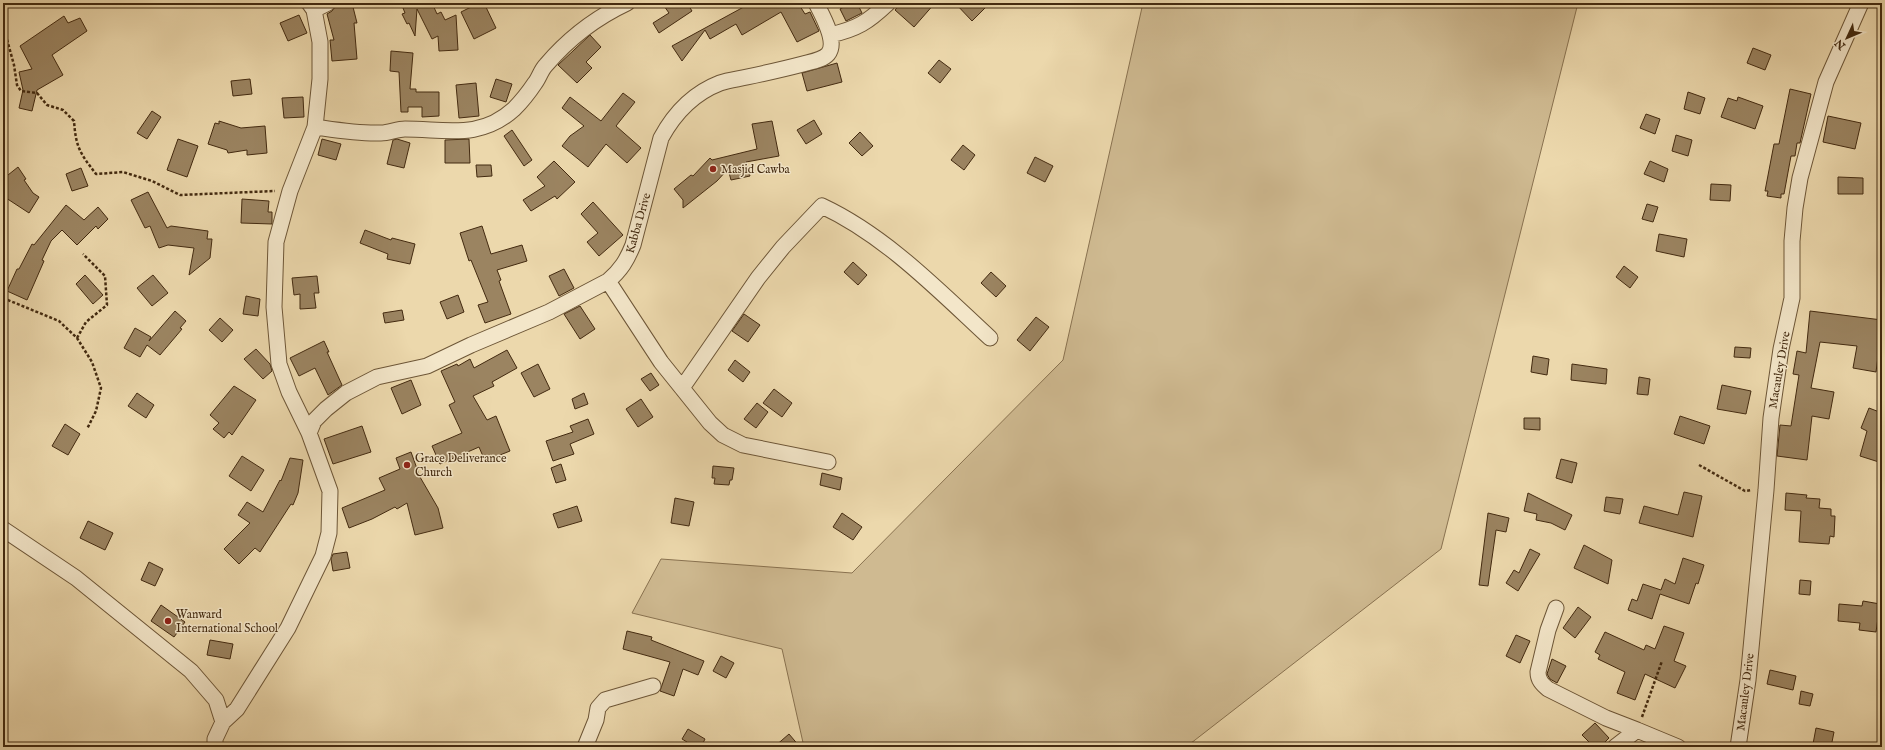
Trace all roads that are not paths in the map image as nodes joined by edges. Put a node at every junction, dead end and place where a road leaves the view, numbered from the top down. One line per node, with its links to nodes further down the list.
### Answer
1 (328, 3): 6 (street)
2 (627, 3): 8 (street)
3 (816, 3): 7 (street, Kabba Drive)
4 (888, 3): 7 (street)
5 (1861, 3): 23 (street, Macauley Drive)
6 (311, 6): 8 (street)
7 (830, 35): 9 (street, Kabba Drive)
8 (314, 128): 12 (street)
9 (608, 280): 11 (street); 12 (street, Kabba Drive)
10 (990, 338): 11 (street)
11 (682, 388): 13 (street)
12 (309, 433): 17 (street)
13 (828, 462)
14 (3, 529): 17 (street)
15 (1556, 608): 18 (street)
16 (652, 686): 20 (street)
17 (223, 722): 19 (street)
18 (1637, 730): 21 (street); 22 (street)
19 (215, 747)
20 (585, 747)
21 (1615, 747)
22 (1678, 747)
23 (1738, 747)

